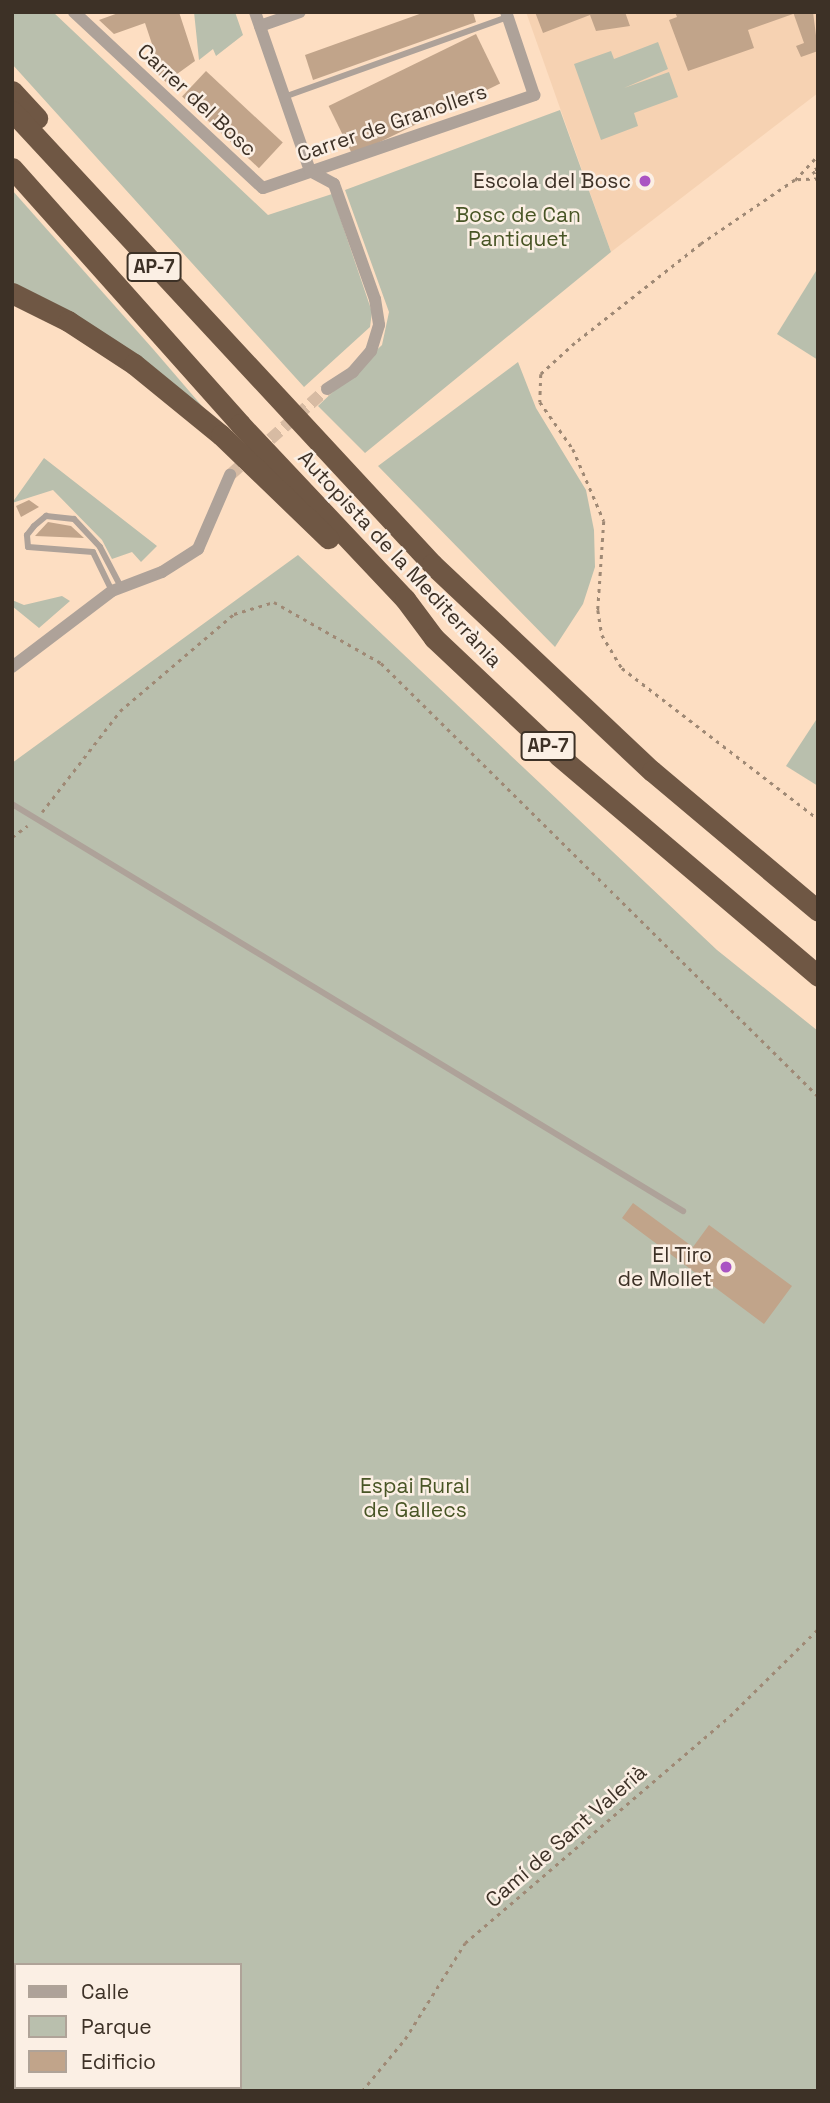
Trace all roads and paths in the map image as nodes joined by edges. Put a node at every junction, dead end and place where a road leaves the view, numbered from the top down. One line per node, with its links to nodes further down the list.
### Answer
1 (74, 12): 15 (street, Carrer del Bosc)
2 (255, 12): 5 (street)
3 (300, 12): 5 (street)
4 (507, 15): 7 (lane); 12 (street, Carrer de Granollers)
5 (260, 26): 7 (street)
6 (12, 91): 18 (highway)
7 (285, 97): 12 (street)
8 (12, 111): 18 (highway, Autopista de la Mediterrània / AP-7)
9 (818, 155): 14 (path)
10 (12, 168): 20 (highway, Autopista de la Mediterrània / AP-7)
11 (818, 168): 13 (path)
12 (310, 171): 15 (street, Carrer de Granollers); 17 (street)
13 (818, 178): 14 (path)
14 (794, 180): 25 (path)
15 (263, 188)
16 (12, 293): 20 (highway)
17 (327, 389)
18 (297, 423): 27 (highway, Autopista de la Mediterrània / AP-7)
19 (230, 475): 21 (street)
20 (289, 487): 28 (highway, Autopista de la Mediterrània / AP-7)
21 (116, 589): 21 (lane); 22 (street)
22 (12, 667)
23 (12, 804): 24 (lane)
24 (37, 819): 26 (path); 29 (path); 30 (lane)
25 (818, 819)
26 (12, 837)
27 (818, 911)
28 (818, 976)
29 (818, 1096)
30 (683, 1211)
31 (818, 1629): 32 (path, Camí de Sant Valerià)
32 (362, 2091)

